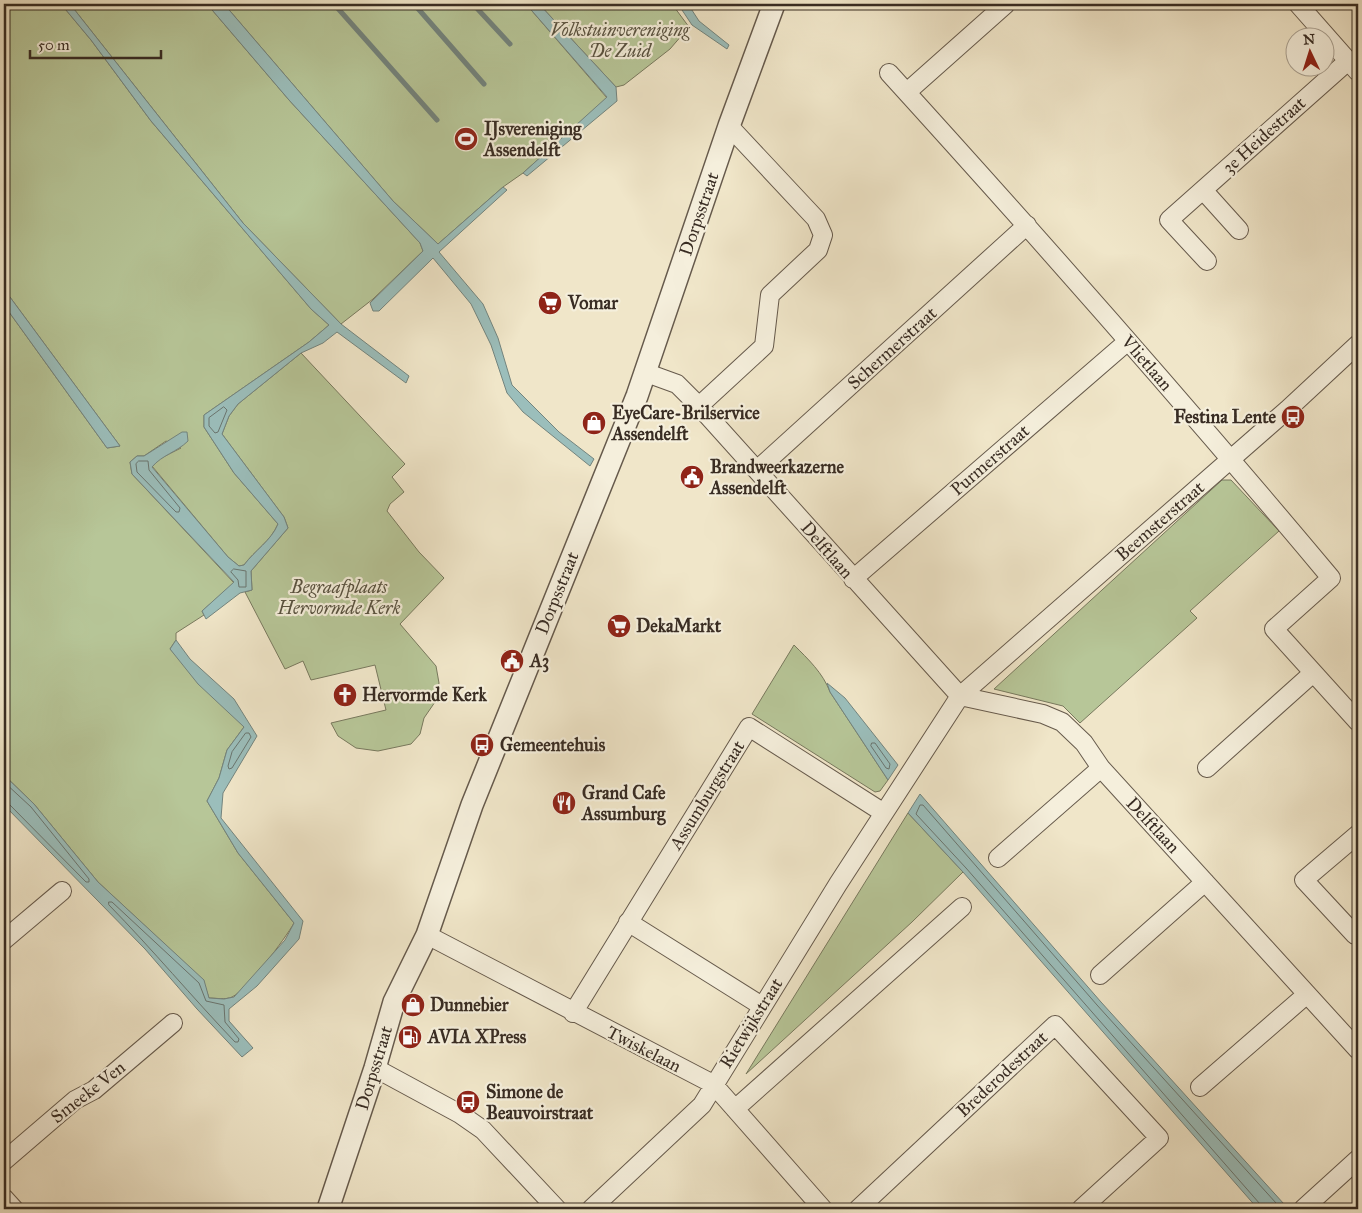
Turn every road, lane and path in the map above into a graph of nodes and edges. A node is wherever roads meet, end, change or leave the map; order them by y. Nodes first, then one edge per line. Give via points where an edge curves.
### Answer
1 (774, 4) edge
2 (1006, 4) edge
3 (1298, 4) edge
4 (1353, 66) edge
5 (889, 72) dead end
6 (907, 92) junction
7 (729, 126) junction
8 (1202, 190) junction
9 (1027, 225) junction
10 (1239, 230) dead end
11 (1207, 261) dead end
12 (1128, 341) junction
13 (1358, 344) edge
14 (644, 372) junction
15 (698, 406) junction
16 (1230, 458) junction
17 (757, 470) junction
18 (853, 579) junction
19 (1313, 673) junction
20 (960, 696) junction
21 (1358, 722) edge
22 (1101, 768) junction
23 (1207, 768) dead end
24 (884, 813) junction
25 (1358, 834) edge
26 (998, 858) dead end
27 (1205, 882) junction
28 (62, 891) dead end
29 (962, 906) dead end
30 (628, 922) junction
31 (1358, 934) edge
32 (427, 935) junction
33 (4, 940) edge
34 (1100, 975) dead end
35 (1306, 995) junction
36 (762, 1006) junction
37 (573, 1013) junction
38 (173, 1023) dead end
39 (1358, 1050) edge
40 (375, 1068) junction
41 (713, 1084) junction
42 (1200, 1087) dead end
43 (735, 1109) junction
44 (1358, 1159) edge
45 (4, 1161) edge
46 (4, 1198) edge
47 (14, 1209) edge
48 (328, 1209) edge
49 (557, 1209) edge
50 (591, 1209) edge
51 (823, 1209) edge
52 (858, 1209) edge
53 (1081, 1209) edge
54 (1303, 1209) edge

1 - 7 street, Dorpsstraat
2 - 6 street
3 - 4 street
4 - 8 street, 3e Heidestraat
5 - 6 street, Vlietlaan
6 - 9 street, Vlietlaan
7 - 14 street, Dorpsstraat
7 - 15 street via 816,219 823,235 818,250 770,296 764,346
8 - 10 street
8 - 11 street, 3e Heidestraat via 1169,220
9 - 12 street, Vlietlaan
9 - 17 street, Schermerstraat
12 - 16 street, Vlietlaan
12 - 18 street, Purmerstraat
13 - 16 street, Beemsterstraat
14 - 15 street, Delftlaan via 677,384
14 - 32 street, Dorpsstraat via 638,396 472,805
15 - 17 street, Delftlaan
16 - 19 street, Vlietlaan via 1331,578 1274,629
16 - 20 street, Beemsterstraat
17 - 18 street, Delftlaan
18 - 20 street, Delftlaan
19 - 21 street, Vlietlaan
19 - 23 street
20 - 22 street, Delftlaan via 1043,714 1062,722 1084,743
20 - 24 street
22 - 26 street
22 - 27 street, Delftlaan
24 - 30 street, Assumburgstraat via 748,727
24 - 36 street, Rietwijkstraat
25 - 31 street via 1304,880 1355,935
27 - 34 street
27 - 35 street, Delftlaan
28 - 33 street
29 - 43 street
30 - 36 street
30 - 37 street, Assumburgstraat
32 - 37 street, Twiskelaan
32 - 40 street, Dorpsstraat via 394,1002
35 - 39 street, Delftlaan
35 - 42 street
36 - 41 street, Rietwijkstraat
37 - 41 street, Twiskelaan
38 - 45 street, Smeeke Ven
40 - 48 street, Dorpsstraat
40 - 49 street via 483,1130
41 - 43 street, Twiskelaan
41 - 50 street, Rietwijkstraat via 702,1105
43 - 51 street, Twiskelaan
44 - 54 street
46 - 47 street
52 - 53 street, Brederodestraat via 1055,1024 1159,1138

